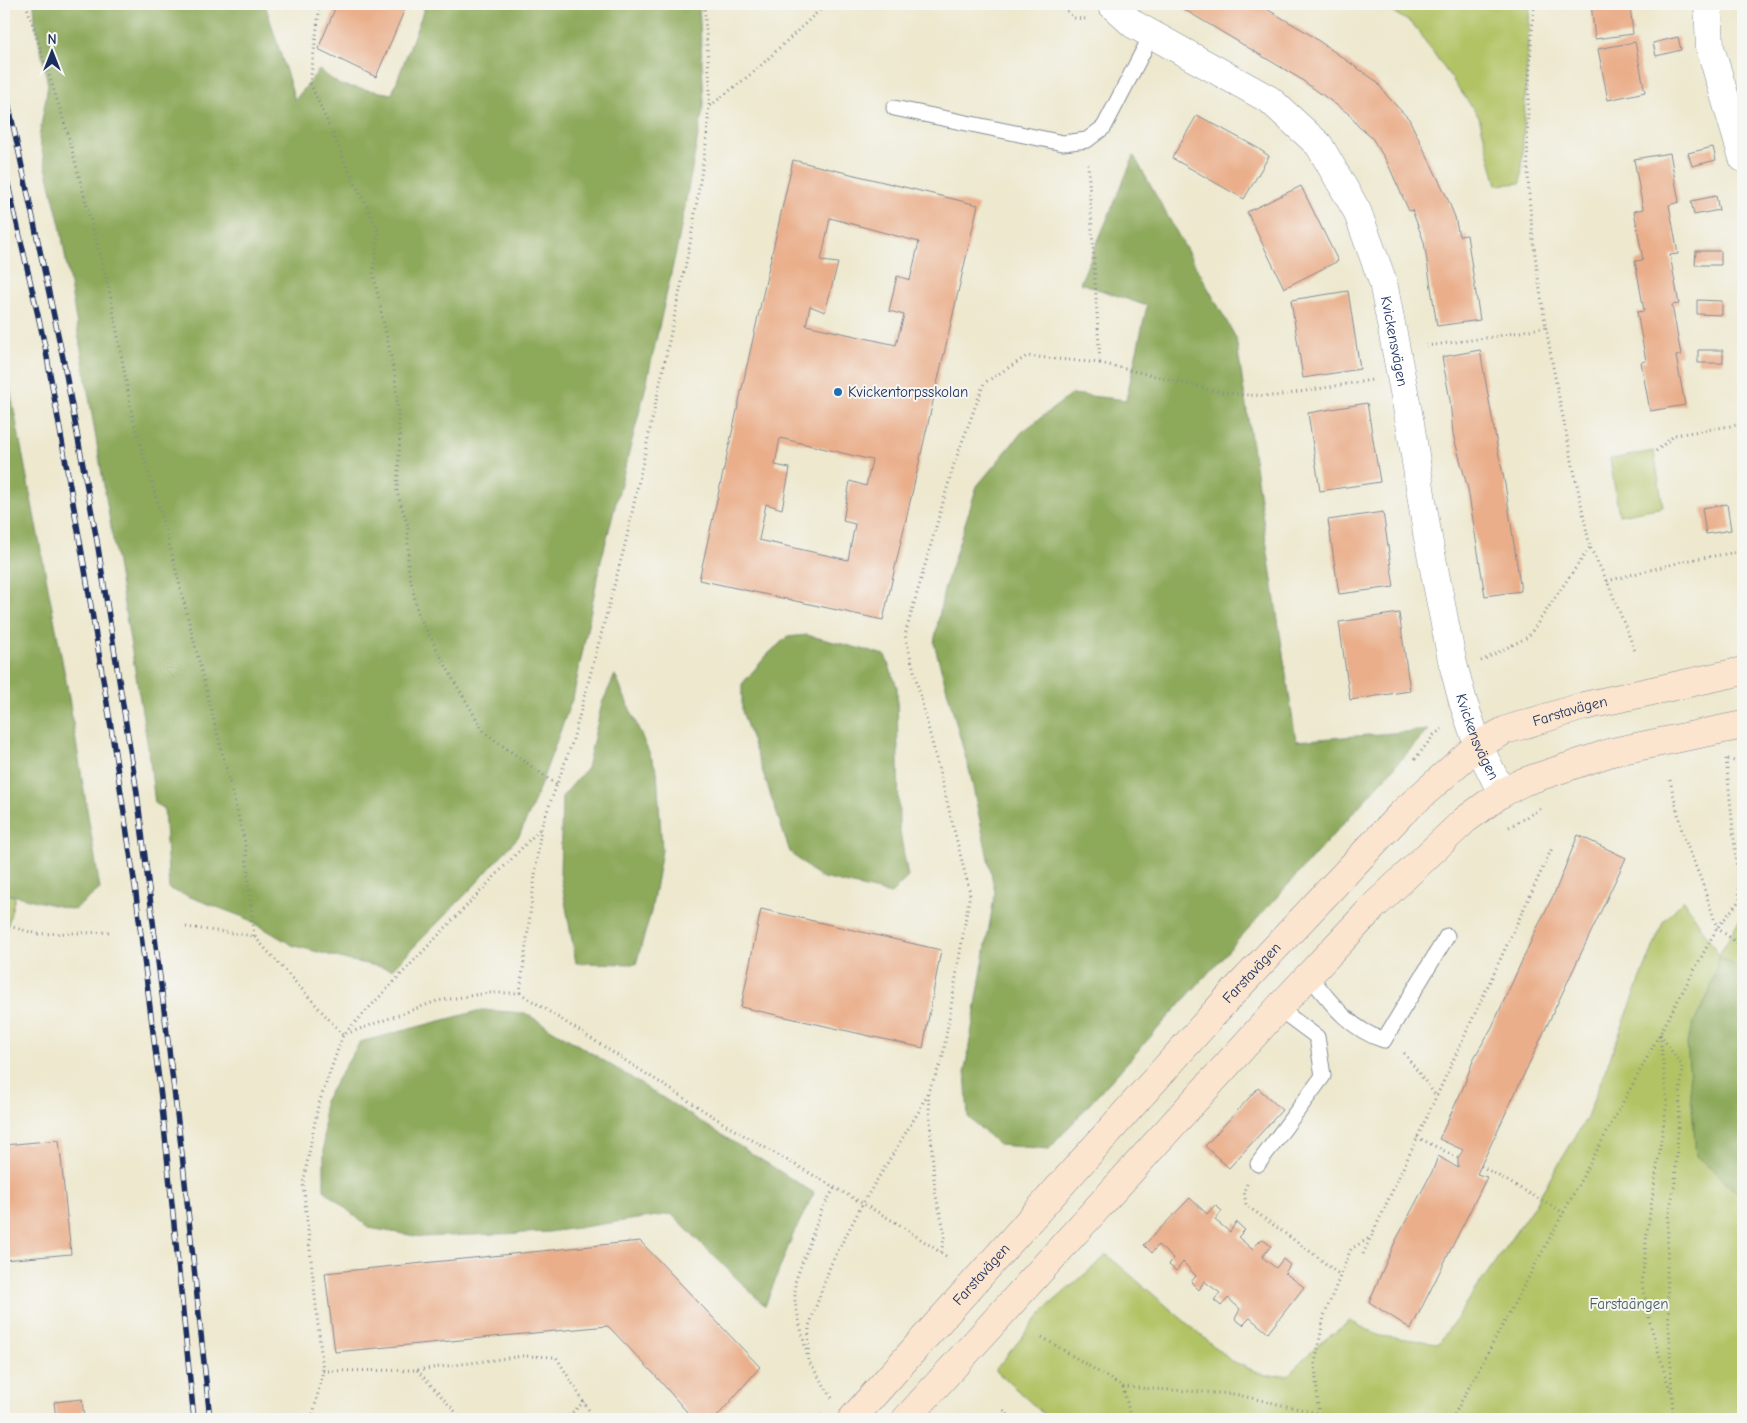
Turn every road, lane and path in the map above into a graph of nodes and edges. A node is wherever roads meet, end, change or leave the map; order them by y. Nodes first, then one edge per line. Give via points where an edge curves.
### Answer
1 (26, 4) edge
2 (320, 4) edge
3 (704, 4) edge
4 (826, 4) edge
5 (1111, 4) edge
6 (1534, 4) edge
7 (1708, 4) edge
8 (1152, 34) junction
9 (709, 106) junction
10 (894, 108) dead end
11 (1087, 140) junction
12 (1743, 158) edge
13 (1546, 327) junction
14 (1431, 346) dead end
15 (1100, 363) junction
16 (1401, 375) junction
17 (1743, 424) edge
18 (1656, 452) dead end
19 (1590, 547) junction
20 (1743, 551) edge
21 (1607, 580) junction
22 (1636, 653) dead end
23 (1455, 671) junction
24 (1743, 671) edge
25 (1743, 725) edge
26 (1478, 745) junction
27 (1743, 764) edge
28 (1670, 780) dead end
29 (557, 785) junction
30 (1502, 793) junction
31 (541, 828) junction
32 (1553, 846) dead end
33 (4, 924) edge
34 (186, 927) dead end
35 (1717, 928) junction
36 (112, 932) dead end
37 (254, 936) junction
38 (1447, 936) dead end
39 (1743, 947) edge
40 (1309, 976) junction
41 (520, 993) junction
42 (1278, 1008) junction
43 (1660, 1034) junction
44 (343, 1035) junction
45 (1384, 1040) junction
46 (928, 1091) junction
47 (1436, 1096) junction
48 (1417, 1137) junction
49 (1458, 1158) dead end
50 (1258, 1164) joint
51 (1481, 1166) dead end
52 (835, 1187) junction
53 (863, 1203) junction
54 (1564, 1213) junction
55 (1371, 1236) junction
56 (940, 1253) junction
57 (1363, 1254) dead end
58 (946, 1256) dead end
59 (1340, 1275) junction
60 (1042, 1337) dead end
61 (808, 1360) junction
62 (417, 1370) junction
63 (323, 1372) junction
64 (1123, 1387) junction
65 (1671, 1396) junction
66 (584, 1402) junction
67 (843, 1410) edge
68 (1004, 1410) dead end
69 (1318, 1414) junction
70 (312, 1419) edge
71 (462, 1419) edge
72 (565, 1419) edge
73 (597, 1419) edge
74 (906, 1419) edge
75 (1011, 1419) edge
76 (1131, 1419) edge
77 (1319, 1419) edge
78 (1343, 1419) edge
79 (1452, 1419) edge
80 (1673, 1419) edge

1 - 37 path via 67,131 110,293 134,420 245,843
2 - 29 path via 310,83 379,232 372,272 395,376 400,438 398,492 408,526 408,567 418,614 485,733
3 - 9 path
4 - 9 path via 755,71
5 - 8 street, Kvickensvägen via 1133,24
6 - 13 path via 1527,107 1529,170 1531,218
7 - 12 street via 1710,47
8 - 11 lane via 1104,127
8 - 16 street, Kvickensvägen via 1270,100 1319,145 1357,211 1383,282
9 - 29 path via 690,244 625,545 572,743
10 - 11 lane via 1063,142
11 - 15 path
13 - 14 path
13 - 19 path
15 - 16 path via 1221,392 1247,395 1275,396
15 - 46 path via 1027,356 984,383 954,464 905,635 970,893 942,1061
16 - 23 street, Kvickensvägen via 1427,533
17 - 18 path via 1676,435
19 - 21 path
19 - 23 path via 1528,637
20 - 21 path
21 - 22 path
23 - 26 street, Kvickensvägen
24 - 26 street, Farstavägen via 1584,706 1506,730
25 - 30 street via 1612,752 1523,782
26 - 30 street, Kvickensvägen
26 - 67 street, Farstavägen via 1402,813
27 - 35 path via 1726,758 1740,900
28 - 35 path via 1682,835
29 - 31 path
30 - 40 street via 1465,820 1373,907
31 - 41 path
31 - 44 path
32 - 47 path
33 - 36 path via 38,934
34 - 37 path
35 - 39 path
35 - 43 path
37 - 44 path
38 - 45 lane
40 - 42 street
40 - 45 lane via 1342,1016
41 - 44 path via 487,993 437,1001
41 - 52 path via 732,1128
42 - 50 lane via 1317,1037 1323,1076
42 - 74 street
43 - 54 path
43 - 65 path via 1666,1102 1642,1284
43 - 65 path via 1682,1066 1676,1184 1668,1218 1666,1278
44 - 63 path via 318,1106 303,1184
45 - 47 path via 1404,1052
46 - 53 path
46 - 56 path via 935,1192 945,1234
47 - 48 path
48 - 49 path
48 - 55 path
50 - 59 path via 1244,1191 1246,1206
51 - 54 path
52 - 53 path
52 - 61 path via 822,1209 796,1282 796,1303
53 - 56 path
53 - 61 path via 831,1264 821,1291 809,1326
54 - 79 path
55 - 57 path
55 - 59 path via 1351,1248
56 - 58 path
59 - 69 path via 1324,1316 1315,1364
60 - 64 path
61 - 67 path
62 - 63 path
62 - 66 path via 523,1356 556,1357
62 - 71 path
63 - 70 path
64 - 69 path via 1234,1394
64 - 76 path
65 - 80 path
66 - 72 path
66 - 73 path
68 - 75 path
69 - 77 path
69 - 78 path

